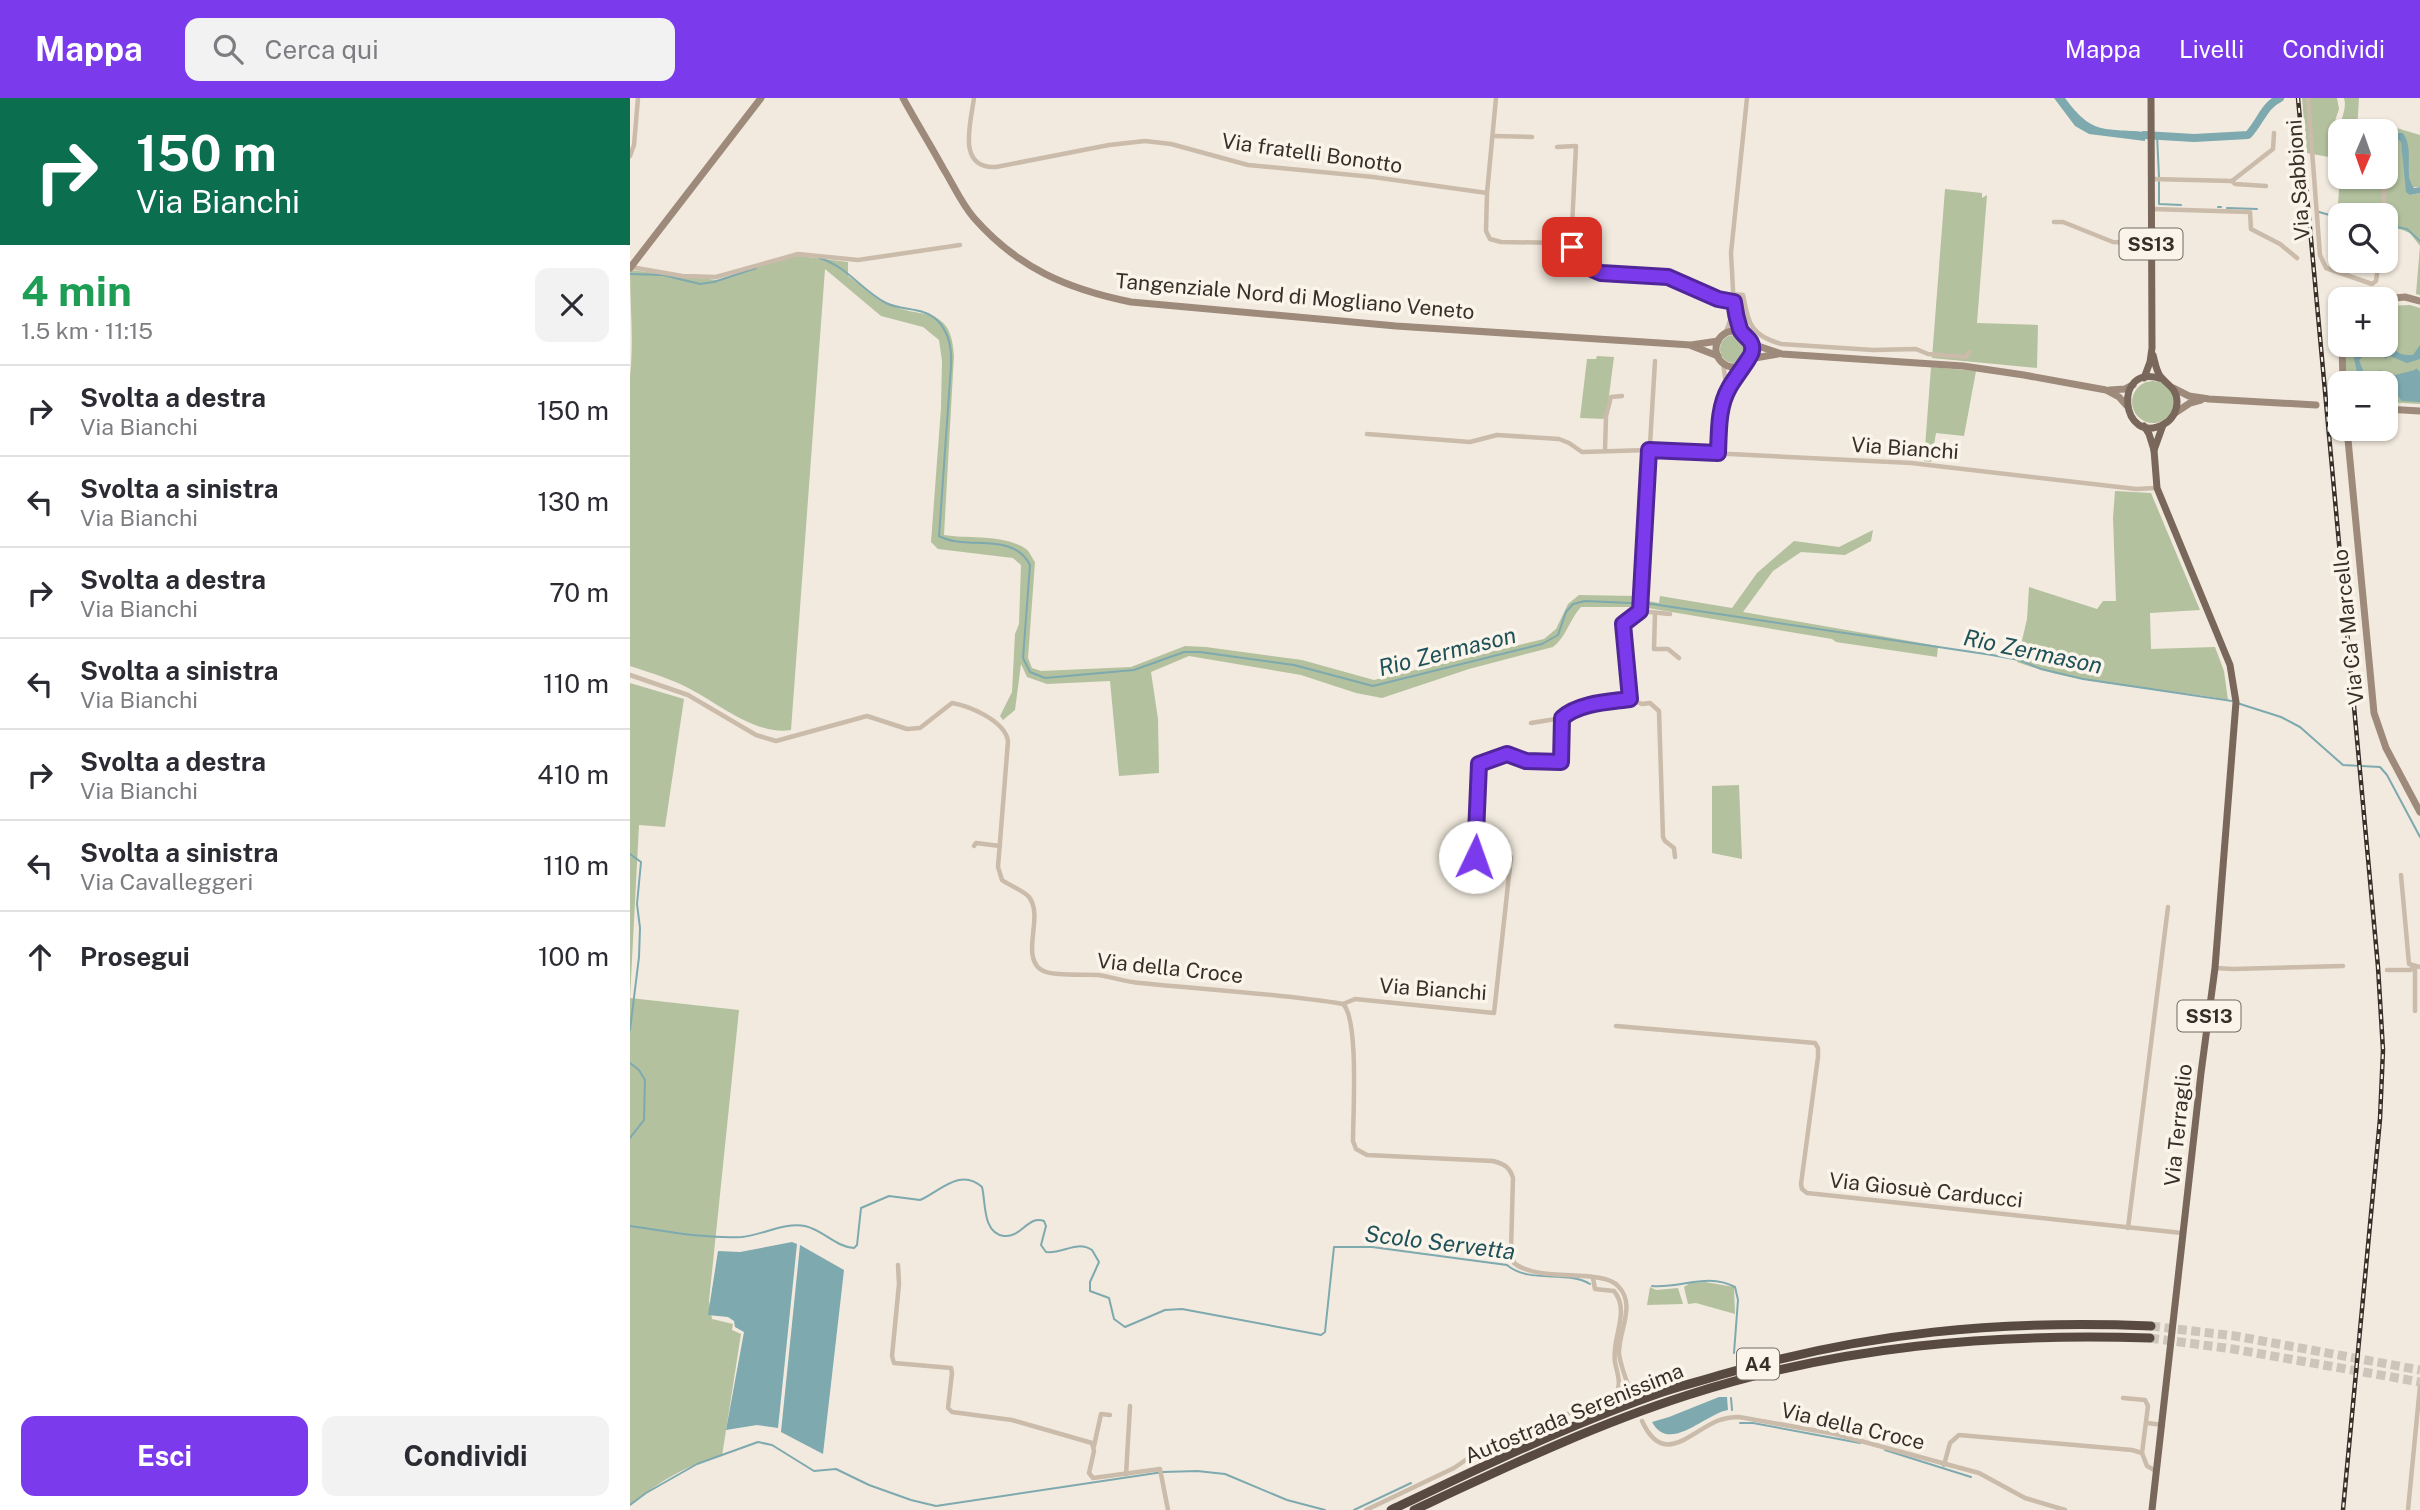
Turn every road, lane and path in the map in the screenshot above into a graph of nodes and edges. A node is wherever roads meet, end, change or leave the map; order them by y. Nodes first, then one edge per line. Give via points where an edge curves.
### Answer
1 (638, 98) edge
2 (761, 98) edge
3 (903, 98) edge
4 (975, 98) edge
5 (1496, 98) edge
6 (1747, 98) edge
7 (2151, 98) edge
8 (2308, 98) edge
9 (2274, 133) dead end
10 (1493, 136) junction
11 (1532, 137) dead end
12 (1558, 147) dead end
13 (630, 156) edge
14 (2151, 179) junction
15 (2232, 181) junction
16 (2266, 186) dead end
17 (1487, 193) junction
18 (2151, 209) junction
19 (2054, 222) dead end
20 (2151, 244) junction
21 (960, 245) dead end
22 (1572, 247) junction
23 (2297, 258) dead end
24 (630, 268) edge
25 (2328, 269) edge
26 (2340, 273) edge
27 (2377, 273) edge
28 (1733, 294) junction
29 (2398, 297) edge
30 (2420, 301) edge
31 (1734, 302) junction
32 (1734, 308) junction
33 (1726, 332) junction
34 (1741, 332) junction
35 (1718, 341) junction
36 (1752, 344) junction
37 (1691, 345) junction
38 (2152, 348) junction
39 (1969, 352) dead end
40 (1782, 354) junction
41 (1720, 359) junction
42 (1655, 361) dead end
43 (1746, 362) junction
44 (2144, 378) junction
45 (2162, 379) junction
46 (2133, 384) junction
47 (2173, 388) junction
48 (1727, 390) junction
49 (2106, 390) junction
50 (1622, 396) dead end
51 (2209, 399) junction
52 (2316, 405) dead end
53 (2126, 406) junction
54 (2398, 410) edge
55 (2420, 411) edge
56 (2175, 413) junction
57 (2163, 425) junction
58 (2144, 426) junction
59 (1367, 434) dead end
60 (2348, 441) edge
61 (1605, 450) junction
62 (1649, 450) junction
63 (2154, 450) junction
64 (1718, 453) junction
65 (2157, 488) junction
66 (1640, 609) junction
67 (1655, 613) junction
68 (1670, 614) dead end
69 (1679, 658) dead end
70 (630, 675) edge
71 (1630, 699) junction
72 (1562, 718) junction
73 (1531, 723) dead end
74 (2420, 812) edge
75 (974, 846) dead end
76 (1000, 846) junction
77 (1675, 857) dead end
78 (2400, 875) dead end
79 (2168, 907) dead end
80 (2343, 966) dead end
81 (2415, 966) edge
82 (2216, 968) junction
83 (2387, 970) dead end
84 (1343, 1004) junction
85 (2415, 1011) dead end
86 (1616, 1026) dead end
87 (2128, 1228) junction
88 (2184, 1234) junction
89 (898, 1265) dead end
90 (1593, 1278) junction
91 (2151, 1326) tunnel mouth
92 (2150, 1338) tunnel mouth
93 (2420, 1386) edge
94 (2419, 1394) edge
95 (1632, 1395) dead end
96 (2123, 1398) dead end
97 (1130, 1406) dead end
98 (1110, 1415) dead end
99 (1642, 1421) dead end
100 (2147, 1423) junction
101 (2163, 1425) junction
102 (2418, 1435) edge
103 (1094, 1447) junction
104 (2142, 1454) junction
105 (1944, 1465) junction
106 (2157, 1471) junction
107 (1126, 1475) junction
108 (1168, 1510) edge
109 (1366, 1510) edge
110 (1391, 1510) edge
111 (1414, 1510) edge
112 (2065, 1510) edge
113 (2152, 1510) edge
114 (2408, 1510) edge

1 - 13 street
2 - 24 main road
3 - 37 main road, Tangenziale Nord di Mogliano Veneto via 972,216 1043,274 1096,295 1384,325
4 - 17 street, Via fratelli Bonotto via 968,142 972,156 992,167 1145,141 1248,165
5 - 10 street
6 - 28 street via 1731,253
7 - 14 main road, SS13
8 - 25 street, Via Sabbioni via 2320,255
9 - 15 street via 2273,149
10 - 11 street
10 - 17 street
12 - 22 street via 1576,146
14 - 15 street
14 - 18 main road, SS13
15 - 16 street
17 - 22 street via 1490,239
18 - 20 main road, SS13
18 - 23 street via 2250,212 2251,229
19 - 20 street via 2113,242
20 - 38 main road, SS13
21 - 24 street via 858,260 799,254 716,277
22 - 31 street via 1601,273 1668,277
26 - 27 street, Via Sabbioni via 2372,284
28 - 31 street
28 - 39 street via 1743,295 1756,333 1781,344 1916,349 1966,357
29 - 30 main road
31 - 32 street
32 - 33 street
32 - 34 street
33 - 34 main road
33 - 35 main road
34 - 36 main road
35 - 37 main road
35 - 41 main road
36 - 40 main road
36 - 43 main road
37 - 41 main road
38 - 44 main road, SS13
38 - 45 main road, SS13
40 - 43 main road
40 - 49 main road via 1963,366
41 - 43 main road via 1735,367
41 - 48 street
42 - 62 street
43 - 48 street
44 - 45 main road
44 - 46 main road
45 - 47 main road
46 - 49 main road
46 - 53 main road
47 - 51 main road
47 - 56 main road
48 - 64 street
49 - 53 main road
50 - 61 street via 1611,397
51 - 52 main road
51 - 56 main road via 2190,403
53 - 58 main road, SS13 via 2132,418
54 - 55 main road
56 - 57 main road, SS13
57 - 58 main road
57 - 63 main road, SS13
58 - 63 main road, SS13
59 - 61 street, Via Bianchi via 1469,442 1497,435 1546,438 1565,441 1579,452
60 - 74 main road, Via Ca' Marcello via 2374,713 2386,748
61 - 62 street, Via Bianchi
62 - 64 street, Via Bianchi
62 - 66 street
63 - 65 main road, SS13
64 - 65 street, Via Bianchi via 1911,463
65 - 82 main road, Via Terraglio / SS13 via 2230,666 2235,703
66 - 67 street
66 - 71 street via 1623,624
67 - 68 street
67 - 69 street via 1654,649 1668,649
70 - 76 street, Via della Croce via 688,695 756,735 776,741 867,716 920,729 944,707 961,704 994,722 1007,735
71 - 72 street via 1592,705
71 - 77 street via 1650,703 1659,711 1663,837 1674,848
72 - 73 street
72 - 84 street, Via Bianchi via 1561,762 1526,761 1507,754 1479,764 1475,857 1511,857 1494,1013 1354,999
75 - 76 street
76 - 84 street, Via della Croce via 1002,880 1028,895 1033,904 1032,953 1043,971
78 - 81 street
79 - 87 street
80 - 82 street
81 - 83 street
81 - 85 street
82 - 88 main road, Via Terraglio / SS13
84 - 90 street via 1351,1017 1356,1149 1367,1155 1505,1164 1513,1178 1514,1263 1530,1270
86 - 87 street, Via Giosuè Carducci via 1815,1043 1818,1057 1801,1184 1807,1193
87 - 88 street, Via Giosuè Carducci
88 - 101 main road, Via Terraglio / SS13
89 - 103 street via 894,1363 951,1368 948,1408 952,1412 1012,1420 1088,1441
90 - 95 street via 1613,1280 1627,1303 1619,1352
90 - 109 street via 1595,1289 1614,1291 1621,1302 1614,1349 1616,1395 1486,1446 1454,1468
91 - 110 highway, Autostrada Serenissima / A4 via 2085,1323 1965,1328 1786,1356 1642,1399
92 - 111 highway, Autostrada Serenissima / A4 via 2014,1337 1913,1345 1787,1367 1687,1395 1600,1427
93 - 94 street
94 - 102 street
96 - 100 street via 2145,1400
97 - 107 street
98 - 103 street via 1101,1414
99 - 105 street, Via della Croce via 1652,1437 1671,1444 1683,1442 1715,1422 1740,1417 1835,1434
100 - 101 street
100 - 104 street
101 - 106 main road, Via Terraglio / SS13
102 - 114 street
103 - 107 street via 1091,1476
104 - 105 street via 2112,1447 1959,1435 1950,1443
104 - 106 street via 2148,1467
105 - 112 street, Via della Croce via 1979,1473 2025,1498
106 - 113 main road, Via Terraglio / SS13
107 - 108 street via 1156,1469 1162,1474

